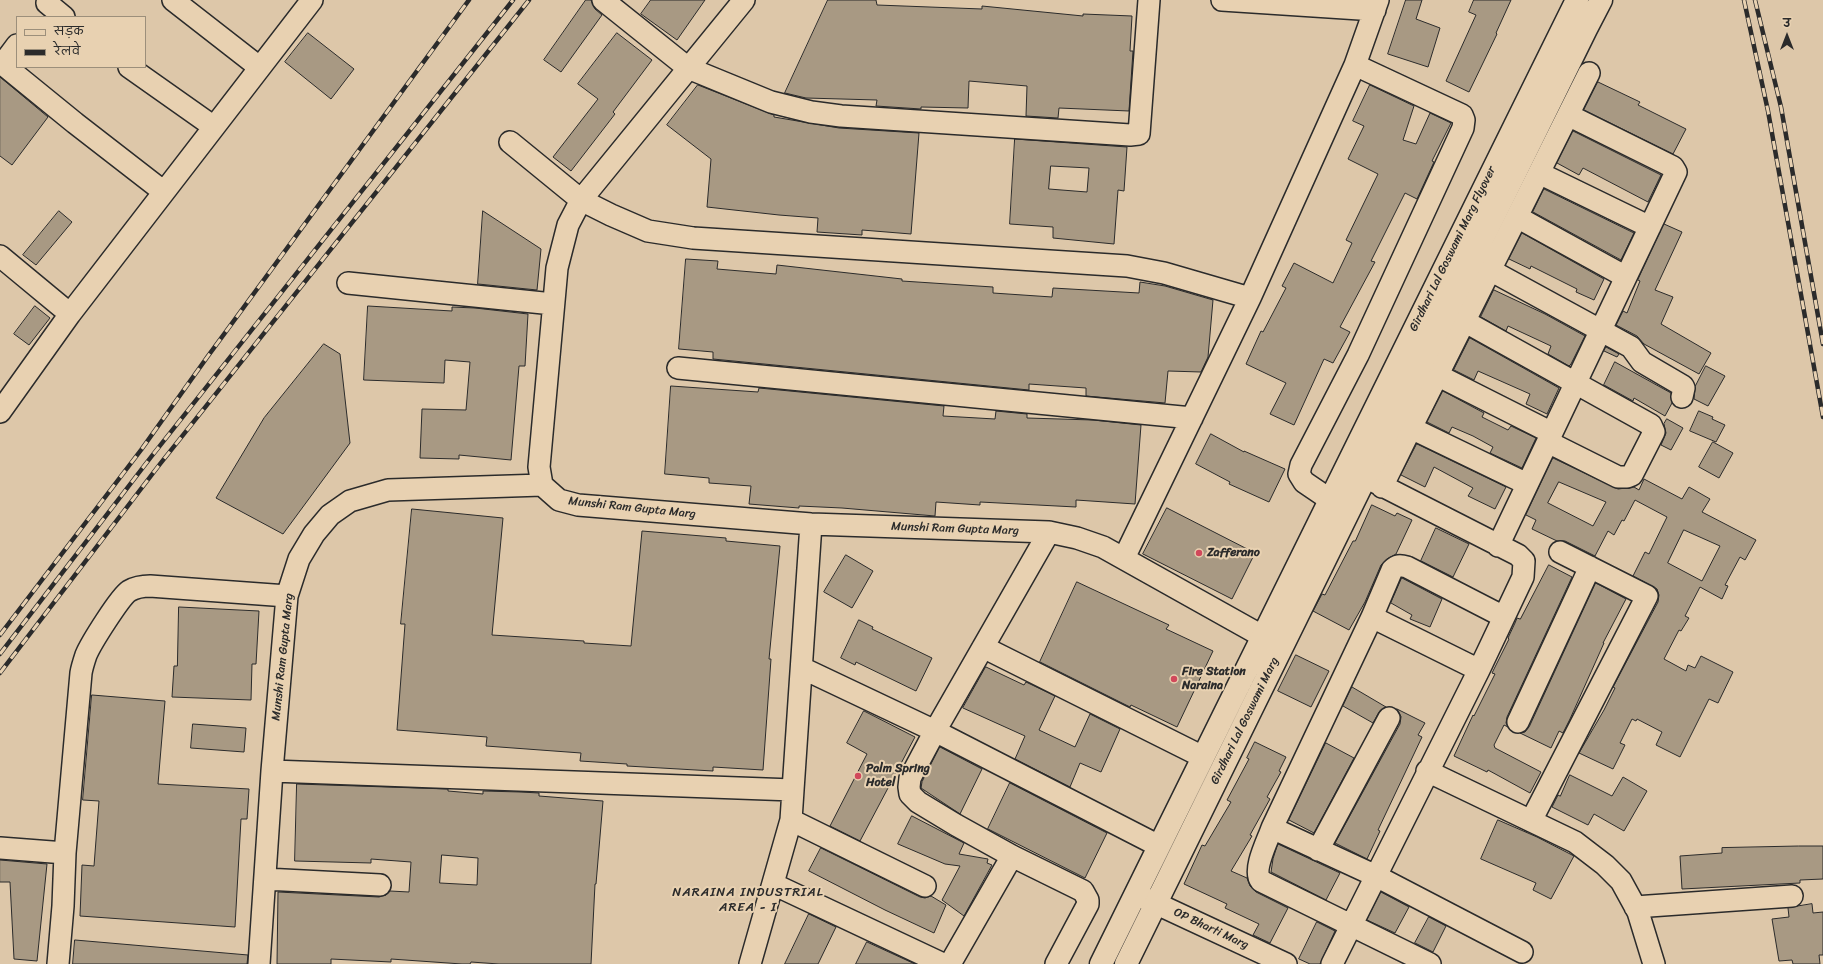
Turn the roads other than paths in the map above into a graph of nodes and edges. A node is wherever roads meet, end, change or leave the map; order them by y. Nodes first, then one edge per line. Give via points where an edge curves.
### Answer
1 (173, 0) edge
2 (312, 0) edge
3 (603, 0) edge
4 (744, 0) edge
5 (1149, 0) edge
6 (1222, 0) edge
7 (1577, 0) edge
8 (1601, 0) edge
9 (1376, 5) edge
10 (44, 7) edge
11 (62, 16) edge
12 (16, 46) edge
13 (2, 63) edge
14 (1355, 65) junction
15 (259, 67) junction
16 (130, 68) edge
17 (688, 68) junction
18 (1589, 73) dead end
19 (1568, 115) junction
20 (214, 127) junction
21 (510, 142) dead end
22 (1539, 173) junction
23 (164, 192) junction
24 (581, 200) junction
25 (1517, 217) junction
26 (1650, 227) junction
27 (0, 256) edge
28 (1490, 270) junction
29 (1626, 277) junction
30 (348, 283) dead end
31 (1250, 298) junction
32 (553, 304) junction
33 (70, 314) junction
34 (1464, 321) junction
35 (1601, 330) junction
36 (678, 368) dead end
37 (1437, 375) junction
38 (1576, 382) junction
39 (1682, 397) dead end
40 (0, 412) edge
41 (1192, 418) junction
42 (1411, 428) junction
43 (1550, 437) junction
44 (1373, 482) junction
45 (1527, 484) junction
46 (542, 486) junction
47 (1329, 499) junction
48 (811, 524) junction
49 (1049, 532) junction
50 (1498, 546) junction
51 (1560, 552) dead end
52 (1124, 558) junction
53 (1590, 568) junction
54 (287, 596) junction
55 (1372, 617) junction
56 (1504, 617) junction
57 (1262, 636) junction
58 (1283, 644) junction
59 (983, 648) junction
60 (802, 668) junction
61 (1479, 670) junction
62 (1389, 718) dead end
63 (1518, 722) dead end
64 (935, 732) junction
65 (1203, 757) junction
66 (272, 771) junction
67 (1427, 771) junction
68 (794, 790) junction
69 (791, 820) junction
70 (1531, 821) junction
71 (1272, 828) junction
72 (1159, 846) junction
73 (0, 848) edge
74 (1318, 850) junction
75 (65, 853) junction
76 (1012, 856) junction
77 (1376, 876) junction
78 (265, 879) junction
79 (773, 884) junction
80 (380, 885) dead end
81 (925, 886) dead end
82 (1136, 894) junction
83 (1792, 896) dead end
84 (1155, 904) junction
85 (1635, 907) junction
86 (1352, 925) junction
87 (1522, 952) dead end
88 (58, 964) edge
89 (259, 964) edge
90 (750, 964) edge
91 (943, 964) edge
92 (950, 964) edge
93 (1056, 964) edge
94 (1101, 964) edge
95 (1126, 964) edge
96 (1286, 964) edge
97 (1332, 964) edge
98 (1430, 964) edge
99 (1654, 964) edge

1 - 15 street
2 - 15 street
3 - 17 street
4 - 17 street
5 - 17 street via 1139,134 1130,136 811,112 771,102
6 - 9 street
7 - 47 main road, Girdhari Lal Goswami Marg Flyover
8 - 44 main road, Girdhari Lal Goswami Marg Flyover
9 - 14 street
10 - 11 street
12 - 13 street
13 - 23 street
14 - 31 street
14 - 47 street via 1462,115 1464,120 1463,128 1358,355 1301,465 1299,474 1304,482
15 - 20 street
16 - 20 street
17 - 24 street
18 - 19 street
19 - 22 street
19 - 26 street via 1673,167 1675,176
20 - 23 street
21 - 24 street
22 - 25 street
22 - 26 street
23 - 33 street
24 - 31 street via 648,231 693,238 1127,266 1164,273
24 - 32 street via 568,225 562,245
25 - 28 street
25 - 29 street
26 - 29 street
27 - 33 street
28 - 34 street
28 - 35 street
29 - 35 street
30 - 32 street
31 - 41 street
32 - 46 street via 540,467
33 - 40 street
34 - 37 street
34 - 38 street
35 - 38 street
35 - 39 street via 1633,349 1636,357 1642,362 1683,386
36 - 41 street
37 - 42 street
37 - 43 street
38 - 43 street
38 - 43 street via 1651,425 1654,432 1632,475 1627,478 1618,477
41 - 52 street
42 - 44 street
42 - 45 street
43 - 45 street
44 - 50 street
44 - 58 main road, Girdhari Lal Goswami Marg
45 - 50 street
46 - 48 street, Munshi Ram Gupta Marg via 559,500 578,505
46 - 54 street, Munshi Ram Gupta Marg via 388,490 350,501 330,515 314,534 299,560
47 - 57 main road, Girdhari Lal Goswami Marg
48 - 49 street, Munshi Ram Gupta Marg
48 - 60 street
49 - 52 street, Munshi Ram Gupta Marg via 1103,546
49 - 59 street
50 - 56 street via 1518,555 1524,561 1525,567 1523,577
51 - 53 street
52 - 57 street, Munshi Ram Gupta Marg
53 - 63 street
53 - 70 street via 1647,596
54 - 66 street, Munshi Ram Gupta Marg
54 - 75 street via 150,586 137,587 127,592 83,662
55 - 56 street via 1392,570 1400,565
55 - 61 street
55 - 71 street
56 - 61 street
57 - 58 street, Munshi Ram Gupta Marg
57 - 65 main road, Girdhari Lal Goswami Marg
58 - 84 main road, Girdhari Lal Goswami Marg
59 - 64 street
59 - 65 street
60 - 64 street
60 - 68 street
61 - 67 street
62 - 74 street
64 - 72 street
64 - 76 street via 910,778 910,794 918,802
65 - 72 main road, Girdhari Lal Goswami Marg
66 - 68 street
66 - 78 street, Munshi Ram Gupta Marg
67 - 70 street
67 - 77 street
68 - 69 street
69 - 79 street
69 - 81 street
70 - 85 street via 1575,842 1605,865 1621,881
71 - 74 street
71 - 86 street via 1258,867 1258,877 1261,881
72 - 82 main road, Girdhari Lal Goswami Marg
73 - 75 street
74 - 77 street
75 - 88 street
76 - 92 street
76 - 93 street via 1083,891 1087,896 1088,904
77 - 86 street
77 - 87 street
78 - 80 street
78 - 89 street, Munshi Ram Gupta Marg
79 - 90 street
79 - 91 street
82 - 84 street, OP Bharti Marg
82 - 94 main road, Girdhari Lal Goswami Marg
83 - 85 street
84 - 95 main road, Girdhari Lal Goswami Marg
84 - 96 street, OP Bharti Marg
85 - 99 street
86 - 97 street
86 - 98 street

